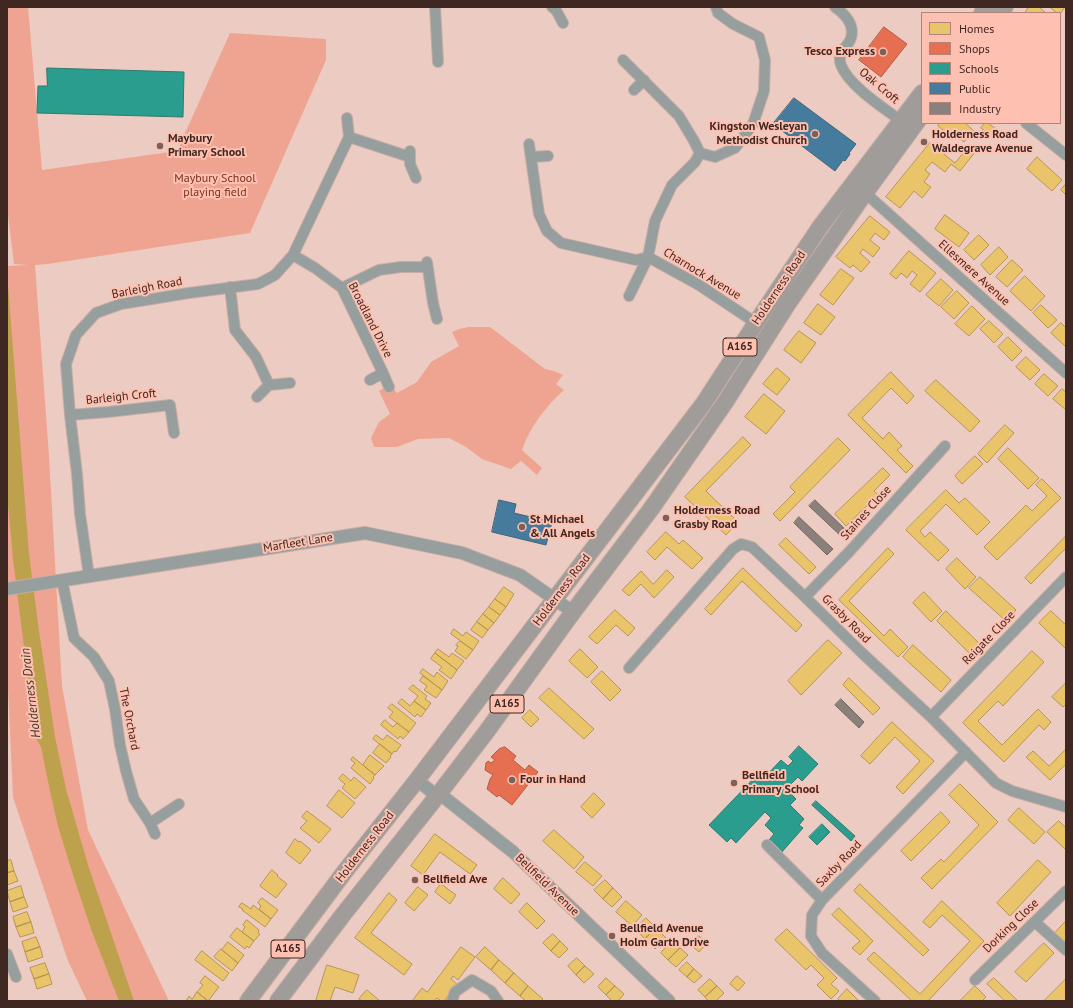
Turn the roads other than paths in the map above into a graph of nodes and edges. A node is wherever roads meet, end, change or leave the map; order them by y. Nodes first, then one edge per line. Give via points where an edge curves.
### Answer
1 (435, 7) edge
2 (716, 7) edge
3 (835, 7) edge
4 (555, 8) edge
5 (563, 23) dead end
6 (623, 60) dead end
7 (438, 62) dead end
8 (644, 80) junction
9 (634, 90) dead end
10 (921, 94) edge
11 (921, 116) edge
12 (347, 118) dead end
13 (901, 121) junction
14 (1027, 124) edge
15 (349, 137) junction
16 (529, 144) dead end
17 (700, 153) junction
18 (1066, 155) edge
19 (548, 156) dead end
20 (531, 157) junction
21 (416, 178) dead end
22 (859, 188) junction
23 (292, 254) junction
24 (648, 257) junction
25 (230, 287) junction
26 (342, 288) junction
27 (629, 296) dead end
28 (437, 319) dead end
29 (756, 323) junction
30 (383, 373) junction
31 (1066, 373) edge
32 (370, 380) dead end
33 (290, 383) dead end
34 (269, 385) junction
35 (389, 387) dead end
36 (257, 398) dead end
37 (70, 415) junction
38 (174, 433) dead end
39 (945, 446) dead end
40 (89, 576) junction
41 (1066, 578) edge
42 (62, 580) junction
43 (7, 589) edge
44 (805, 597) junction
45 (555, 599) junction
46 (573, 612) junction
47 (630, 668) dead end
48 (931, 717) junction
49 (966, 752) junction
50 (417, 780) junction
51 (438, 795) junction
52 (179, 804) dead end
53 (1066, 807) edge
54 (150, 823) junction
55 (155, 834) dead end
56 (767, 845) dead end
57 (1066, 891) edge
58 (822, 900) junction
59 (1035, 922) junction
60 (1066, 950) edge
61 (7, 954) edge
62 (16, 977) dead end
63 (975, 980) dead end
64 (248, 1001) edge
65 (278, 1001) edge
66 (452, 1001) edge
67 (498, 1001) edge
68 (669, 1001) edge
69 (875, 1001) edge

1 - 7 street
2 - 17 street via 718,13 728,20 759,37 765,60 764,91 753,124 735,148 715,157
3 - 13 street, Oak Croft via 852,28 851,39 840,58 846,74 860,89
4 - 5 street
6 - 8 street
8 - 9 street
8 - 17 street via 679,116
10 - 13 highway, Holderness Road / A165
11 - 22 highway, Holderness Road / A165
12 - 15 street
13 - 22 highway, Holderness Road / A165
14 - 18 street
15 - 21 street via 410,154 410,164
15 - 23 street, Barleigh Road
16 - 20 street, Charnock Avenue
17 - 24 street via 695,162 672,185 655,221
19 - 20 street
20 - 24 street, Charnock Avenue via 539,214 547,231 561,243 636,260
22 - 29 highway, Holderness Road / A165 via 820,227
22 - 31 street, Ellesmere Avenue
22 - 46 highway, Holderness Road / A165 via 726,401 651,509
23 - 25 street, Barleigh Road via 275,275 258,284
23 - 26 street, Broadland Drive
24 - 27 street
24 - 29 street, Charnock Avenue via 699,285
25 - 34 street via 235,330 256,357
25 - 37 street, Barleigh Road via 121,304 96,313 76,335 66,364
26 - 28 street via 379,270 427,264
26 - 30 street, Broadland Drive
29 - 45 highway, Holderness Road / A165 via 704,403
30 - 32 street, Broadland Drive
30 - 35 street, Broadland Drive
33 - 34 street
34 - 36 street
37 - 38 street, Barleigh Croft via 170,405
37 - 40 street, Barleigh Road
39 - 44 street, Staines Close
40 - 42 street, Marfleet Lane
40 - 45 street, Marfleet Lane via 365,533 462,553 520,575
41 - 48 street, Reigate Close
42 - 43 street, Marfleet Lane
42 - 54 street, The Orchard via 74,638 94,657 109,682 126,772 134,799
44 - 47 street, Grasby Road via 752,547 741,544 733,548
44 - 48 street, Grasby Road
45 - 46 street, Marfleet Lane
45 - 50 highway, Holderness Road / A165
46 - 51 highway, Holderness Road / A165
48 - 49 street, Grasby Road
49 - 53 street, Grasby Road via 996,783 1012,792
49 - 58 street, Saxby Road
50 - 51 street, Bellfield Avenue
50 - 64 highway, Holderness Road / A165
51 - 65 highway, Holderness Road / A165
51 - 68 street, Bellfield Avenue via 446,798 509,848
52 - 54 street
54 - 55 street, The Orchard
56 - 58 street
57 - 59 street, Dorking Close
58 - 69 street, Saxby Road via 812,915 811,936 822,953
59 - 60 street
59 - 63 street, Dorking Close
61 - 62 street
66 - 67 street via 455,992 472,980 491,991

